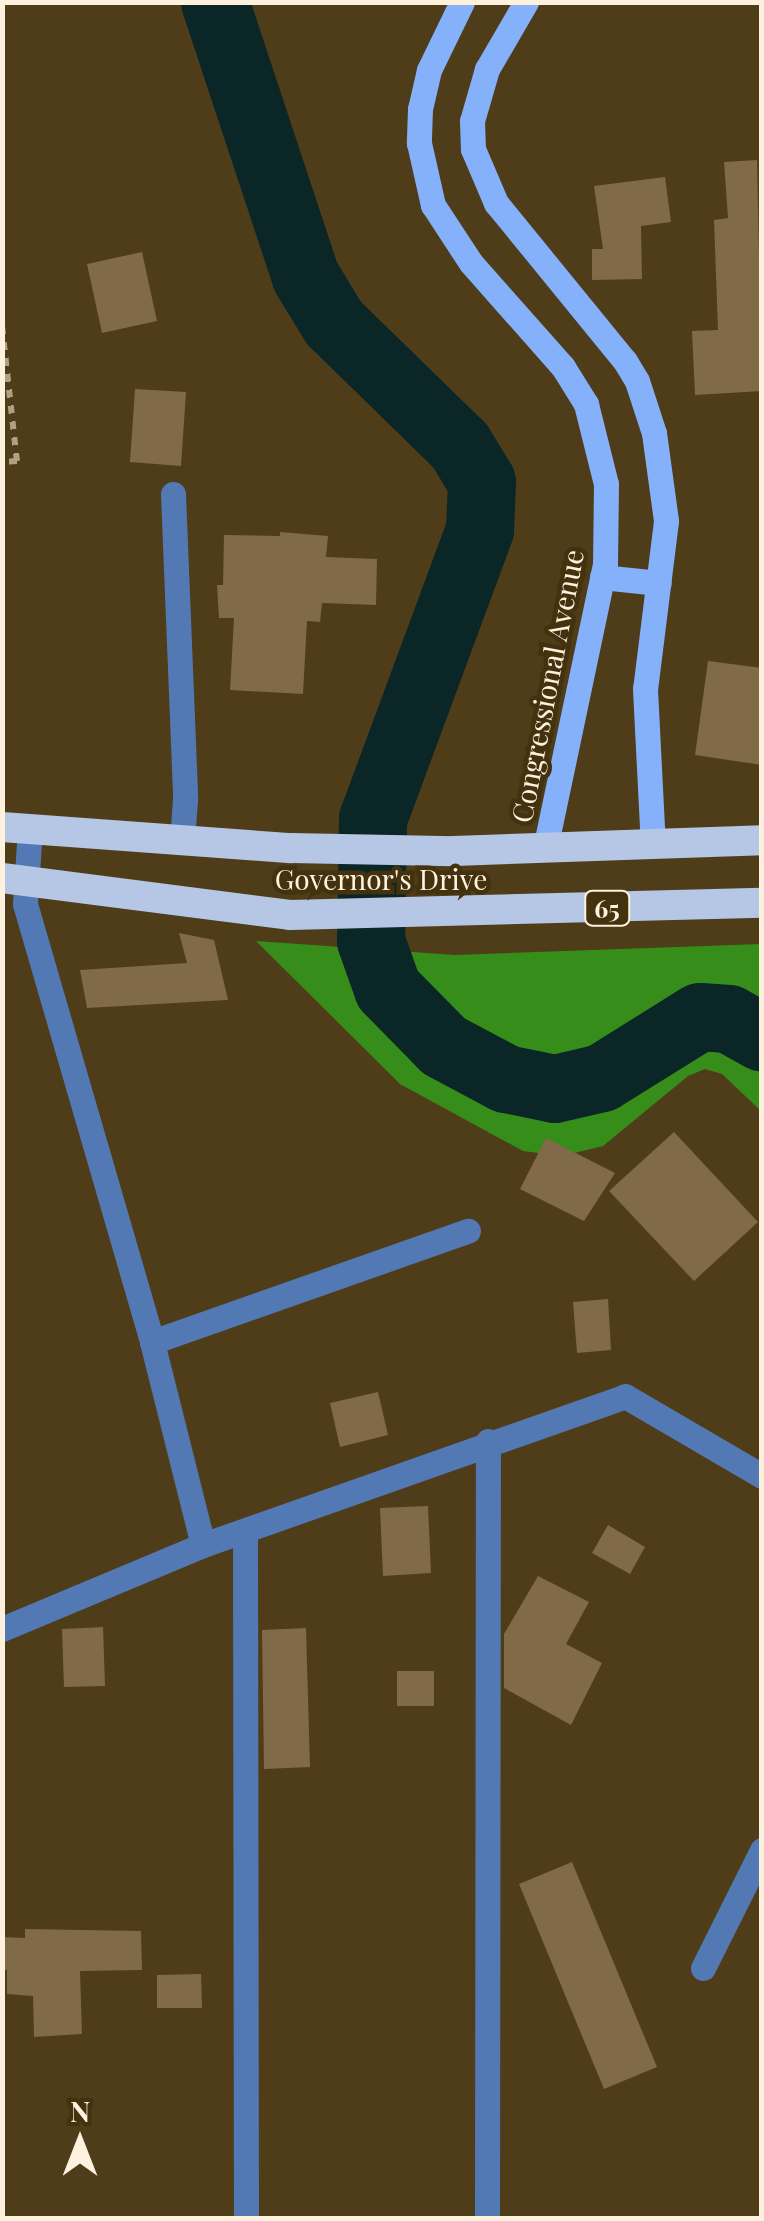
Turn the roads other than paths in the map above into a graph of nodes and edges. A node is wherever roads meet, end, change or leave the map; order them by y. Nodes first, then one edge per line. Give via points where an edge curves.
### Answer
1 (462, 2) edge
2 (526, 2) edge
3 (173, 494) dead end
4 (602, 578) junction
5 (659, 583) junction
6 (16, 827) edge
7 (762, 840) edge
8 (182, 841) junction
9 (653, 844) junction
10 (545, 848) junction
11 (15, 880) edge
12 (762, 903) edge
13 (468, 1231) dead end
14 (152, 1342) junction
15 (488, 1441) junction
16 (762, 1476) edge
17 (245, 1532) junction
18 (203, 1545) junction
19 (2, 1628) edge
20 (762, 1850) edge
21 (703, 1968) dead end
22 (246, 2218) edge
23 (487, 2218) edge

1 - 4 main road, Congressional Avenue via 420,109 424,172 449,235 537,334 586,404 606,484
2 - 5 main road via 487,68 472,122 473,149 496,204 637,381 664,492
3 - 8 street
4 - 5 main road
4 - 10 main road, Congressional Avenue
5 - 9 main road via 645,689
6 - 8 highway, Governor's Drive
6 - 11 street
7 - 9 highway, Governor's Drive
8 - 10 highway, Governor's Drive
9 - 10 highway, Governor's Drive
11 - 12 highway, Governor's Drive / 65 via 290,915
11 - 14 street
13 - 14 street
14 - 18 street
15 - 16 street via 625,1396
15 - 17 street
15 - 23 street
17 - 18 street
17 - 22 street
18 - 19 street
20 - 21 street

